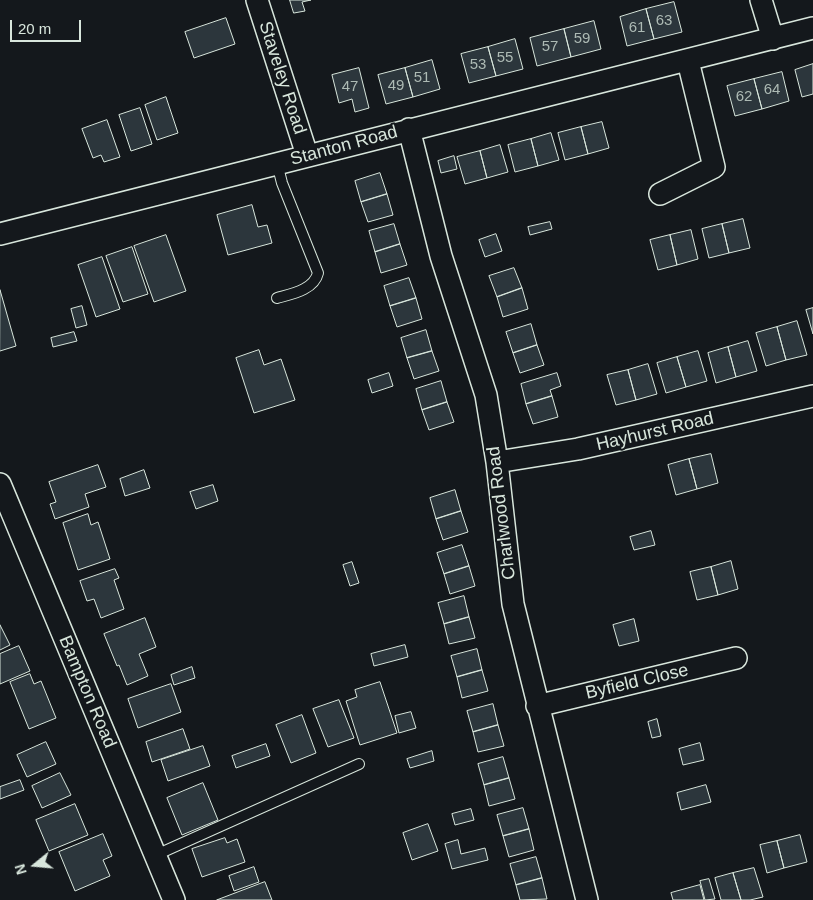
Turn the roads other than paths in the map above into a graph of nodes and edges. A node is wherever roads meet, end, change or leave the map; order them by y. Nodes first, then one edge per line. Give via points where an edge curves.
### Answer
1 (257, 0) edge
2 (761, 0) edge
3 (813, 28) edge
4 (773, 38) junction
5 (688, 61) junction
6 (410, 129) junction
7 (307, 155) junction
8 (277, 163) junction
9 (660, 194) dead end
10 (0, 234) edge
11 (277, 298) dead end
12 (813, 396) edge
13 (497, 462) junction
14 (0, 484) edge
15 (736, 658) dead end
16 (537, 706) junction
17 (359, 764) dead end
18 (156, 855) junction
19 (174, 900) edge
20 (587, 900) edge

1 - 7 street, Staveley Road
2 - 4 street
3 - 4 street, Stanton Road
4 - 5 street, Stanton Road
5 - 6 street, Stanton Road
5 - 9 street via 714,167
6 - 7 street, Stanton Road
6 - 13 street, Charlwood Road via 441,256 486,395
7 - 8 street, Stanton Road
8 - 10 street, Stanton Road
8 - 11 lane via 318,273 309,286
12 - 13 street, Hayhurst Road via 578,449
13 - 16 street, Charlwood Road via 513,604
14 - 18 street, Bampton Road
15 - 16 street, Byfield Close
16 - 20 street, Charlwood Road
17 - 18 lane
18 - 19 street, Bampton Road

